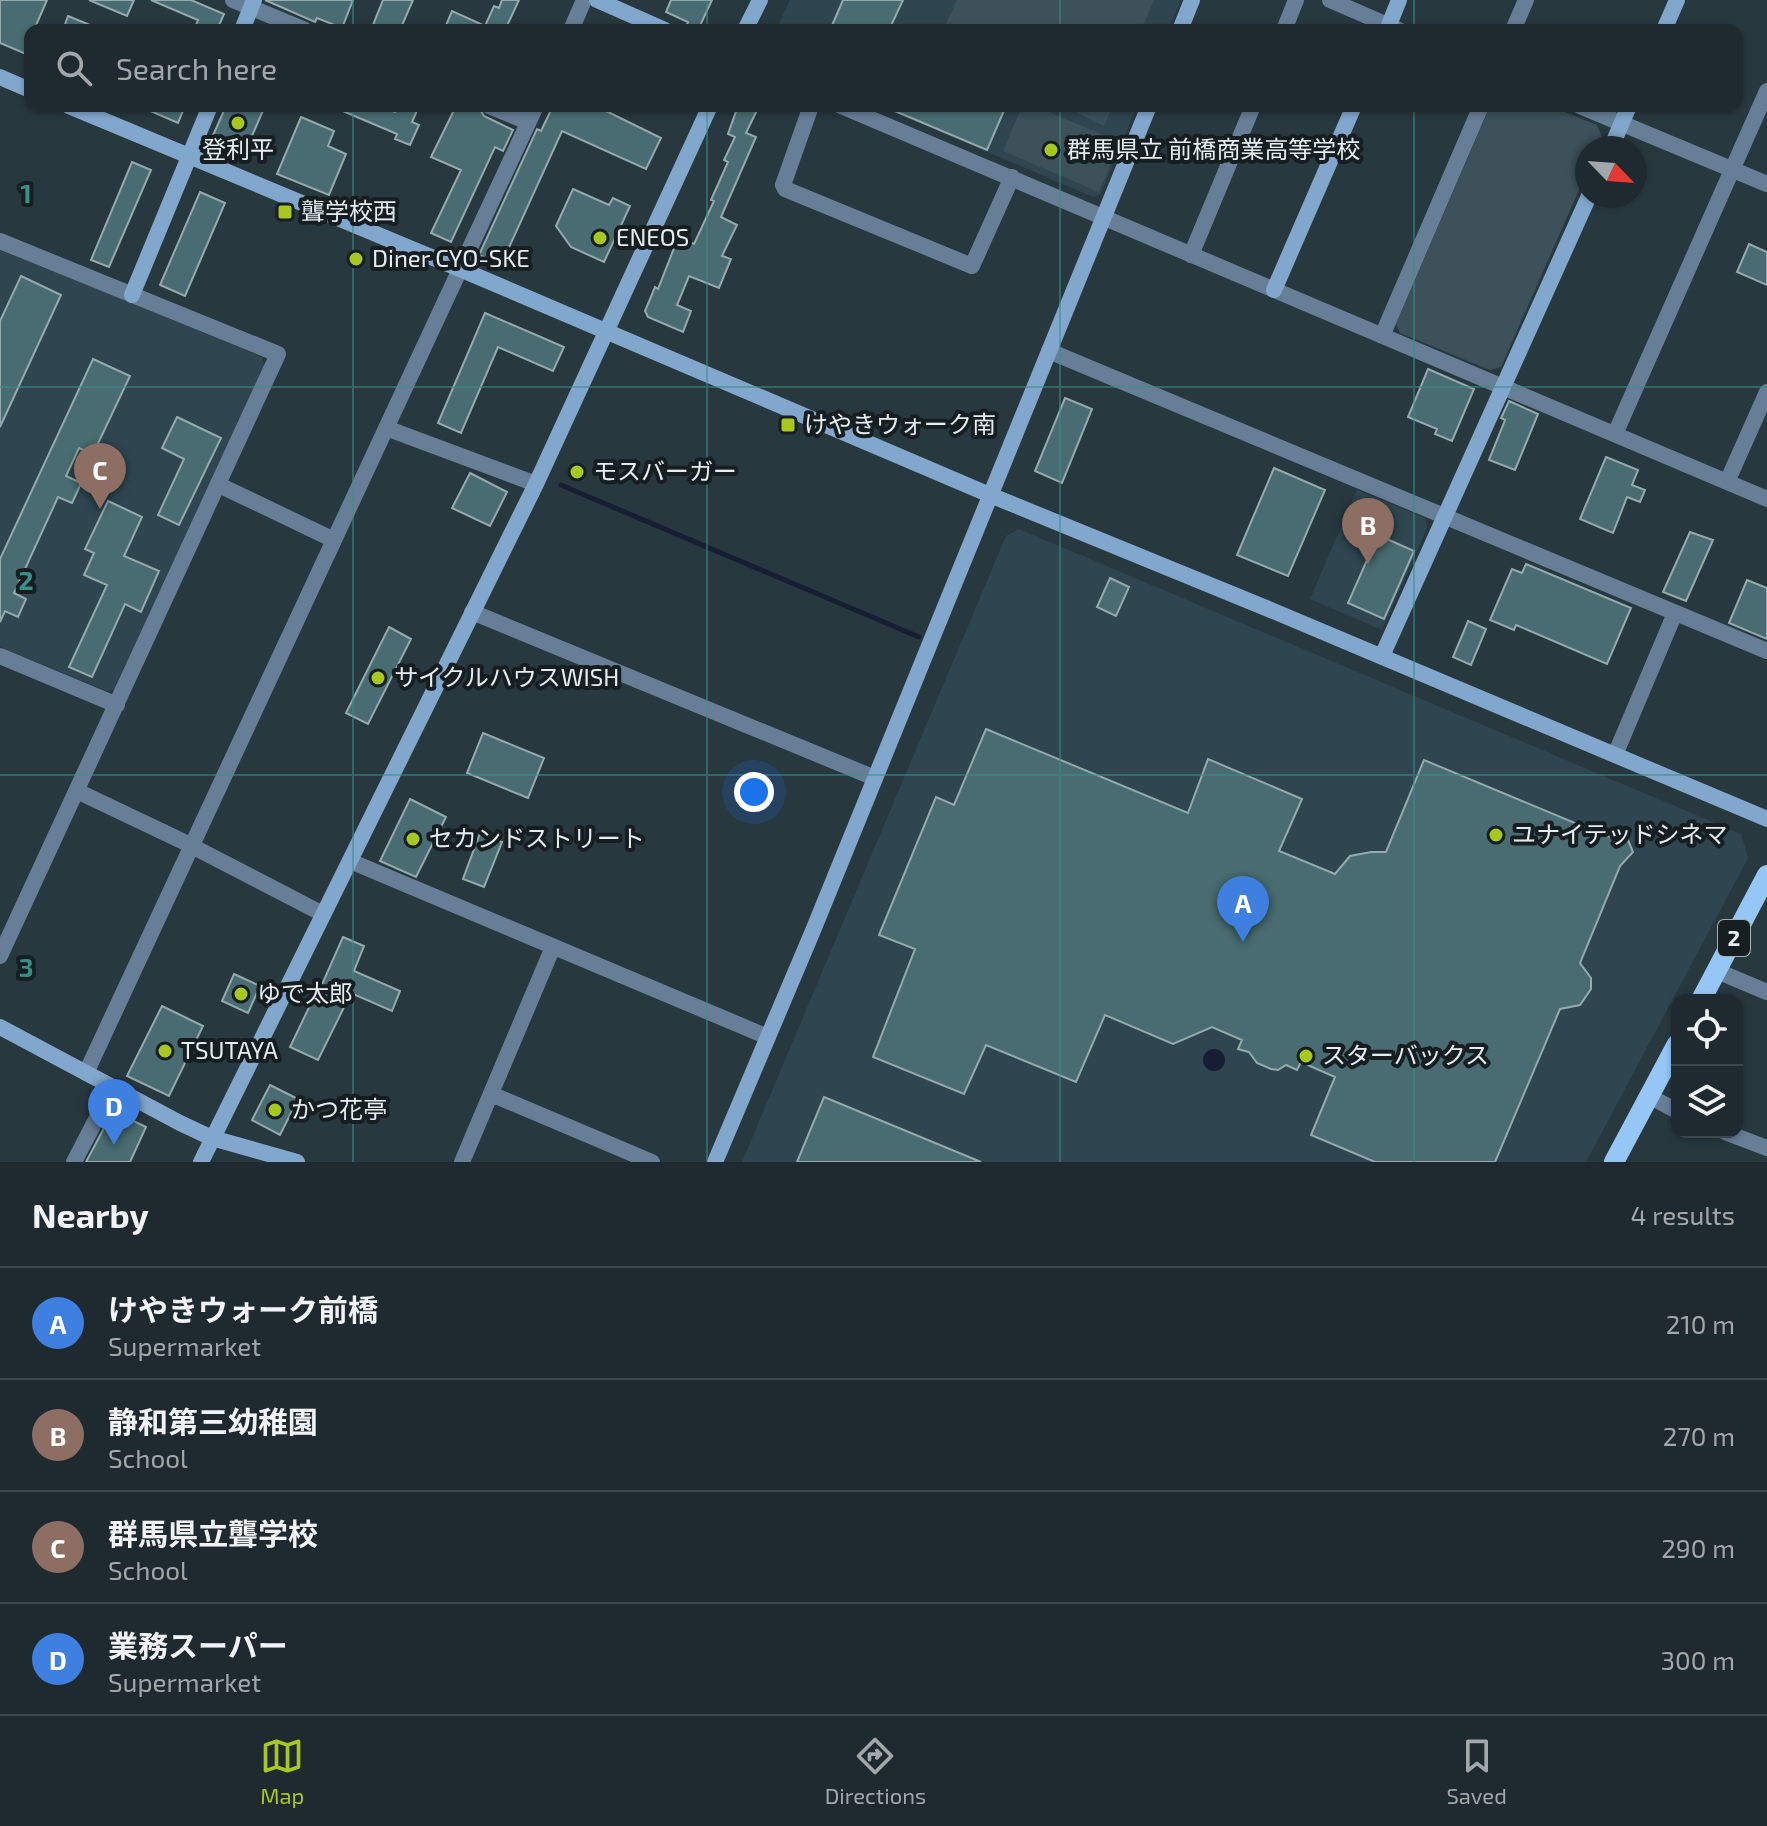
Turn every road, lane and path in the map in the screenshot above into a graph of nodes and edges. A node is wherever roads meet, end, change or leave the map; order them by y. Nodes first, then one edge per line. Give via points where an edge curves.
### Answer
1 (233, 0) edge
2 (584, 0) edge
3 (597, 0) edge
4 (760, 0) edge
5 (1192, 0) edge
6 (1296, 0) edge
7 (1330, 0) edge
8 (1399, 0) edge
9 (1526, 0) edge
10 (1677, 0) edge
11 (253, 4) edge
12 (245, 24) edge
13 (293, 24) edge
14 (574, 24) edge
15 (651, 24) edge
16 (748, 24) edge
17 (1182, 24) edge
18 (1286, 24) edge
19 (1380, 24) edge
20 (1392, 24) edge
21 (1516, 24) edge
22 (1667, 24) edge
23 (0, 77) edge
24 (24, 87) edge
25 (1767, 91) edge
26 (83, 112) edge
27 (208, 112) edge
28 (504, 112) edge
29 (533, 112) edge
30 (707, 112) edge
31 (809, 112) edge
32 (855, 112) edge
33 (1147, 112) edge
34 (1251, 112) edge
35 (1351, 112) edge
36 (1478, 112) edge
37 (1595, 112) edge
38 (1627, 112) edge
39 (528, 122) junction
40 (1622, 123) junction
41 (1616, 136) edge
42 (189, 157) junction
43 (1732, 169) junction
44 (1012, 177) junction
45 (1767, 184) edge
46 (1584, 208) edge
47 (1104, 217) junction
48 (0, 241) edge
49 (1191, 255) junction
50 (460, 269) junction
51 (1274, 290) junction
52 (132, 295) junction
53 (605, 332) junction
54 (1382, 336) junction
55 (1049, 351) junction
56 (1503, 387) junction
57 (1767, 392) edge
58 (386, 428) junction
59 (1615, 434) junction
60 (1727, 482) junction
61 (536, 484) junction
62 (219, 485) junction
63 (990, 495) junction
64 (1767, 499) edge
65 (1445, 517) junction
66 (334, 540) junction
67 (472, 612) junction
68 (1675, 613) junction
69 (1767, 651) edge
70 (0, 656) edge
71 (1382, 656) junction
72 (117, 705) junction
73 (1615, 755) junction
74 (875, 778) junction
75 (77, 791) junction
76 (1767, 819) edge
77 (192, 847) junction
78 (350, 861) junction
79 (1767, 875) edge
80 (323, 914) junction
81 (553, 947) junction
82 (0, 956) edge
83 (1717, 971) junction
84 (1767, 992) edge
85 (1704, 994) edge
86 (0, 1027) edge
87 (768, 1037) junction
88 (1671, 1055) edge
89 (86, 1073) junction
90 (113, 1087) junction
91 (491, 1094) junction
92 (1649, 1096) junction
93 (1671, 1108) edge
94 (212, 1138) junction
95 (1741, 1138) edge
96 (1767, 1148) edge
97 (74, 1162) edge
98 (201, 1162) edge
99 (297, 1162) edge
100 (462, 1162) edge
101 (652, 1162) edge
102 (715, 1162) edge
103 (1614, 1162) edge

1 - 11 street
2 - 14 street
3 - 15 street
4 - 16 street
5 - 17 street
6 - 18 street
7 - 19 street
8 - 20 street
9 - 21 street
10 - 22 street
11 - 12 street
11 - 13 street
23 - 24 street
25 - 43 street
26 - 42 street
27 - 42 street
28 - 39 street
29 - 39 street
30 - 53 street
31 - 44 street via 785,189 972,266
32 - 44 street
33 - 47 street
34 - 49 street
35 - 51 street
36 - 54 street
37 - 40 street
38 - 40 street
39 - 50 street
40 - 41 street
40 - 43 street
42 - 50 street
42 - 52 street
43 - 45 street
43 - 59 street
44 - 47 street
46 - 56 street
47 - 49 street
47 - 55 street
48 - 52 street
49 - 51 street
50 - 53 street
50 - 58 street
51 - 54 street
52 - 62 street via 278,354
53 - 61 street
53 - 63 street
54 - 56 street
55 - 63 street
55 - 65 street
56 - 59 street
56 - 65 street
57 - 60 street
58 - 61 street
58 - 66 street
59 - 60 street
60 - 64 street
61 - 67 street
62 - 66 street
62 - 72 street
63 - 71 street
63 - 74 street
65 - 68 street
65 - 71 street
66 - 77 street
67 - 74 street
67 - 78 street
68 - 69 street
68 - 73 street
70 - 72 street
71 - 73 street
72 - 75 street
73 - 76 street
74 - 87 street
75 - 77 street
75 - 82 street
77 - 80 street
77 - 89 street
78 - 80 street
78 - 81 street
79 - 83 main road, 2
80 - 94 street
81 - 87 street
81 - 91 street
83 - 84 street
83 - 85 main road, 2
86 - 89 street
87 - 102 street
88 - 92 main road
89 - 90 street
90 - 94 street
90 - 97 street
91 - 100 street
91 - 101 street
92 - 93 street
92 - 103 main road
94 - 98 street
94 - 99 street
95 - 96 street

